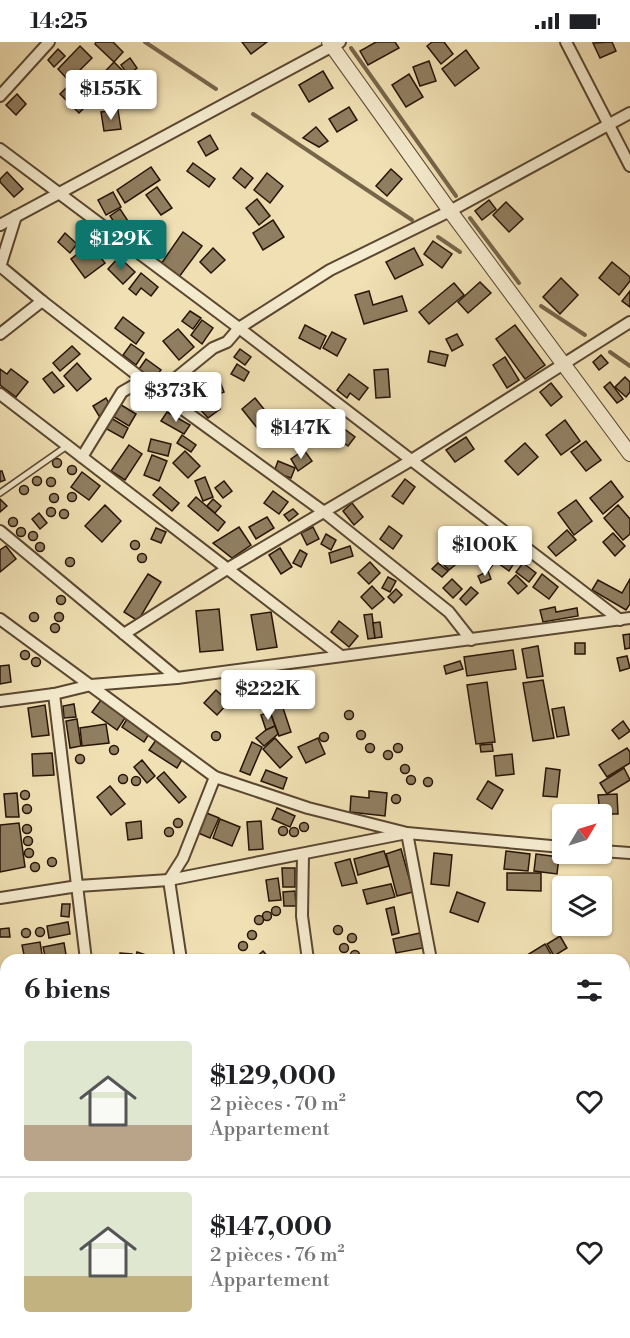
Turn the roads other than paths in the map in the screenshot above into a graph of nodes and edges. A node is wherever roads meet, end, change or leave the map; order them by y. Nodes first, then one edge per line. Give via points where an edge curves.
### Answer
1 (50, 42) edge
2 (566, 42) edge
3 (333, 43) edge
4 (0, 96) edge
5 (630, 112) edge
6 (609, 124) junction
7 (0, 149) edge
8 (630, 166) edge
9 (59, 192) junction
10 (450, 211) junction
11 (16, 216) junction
12 (0, 225) edge
13 (0, 266) edge
14 (42, 302) junction
15 (630, 322) edge
16 (239, 328) junction
17 (0, 334) edge
18 (563, 364) junction
19 (143, 380) junction
20 (159, 392) junction
21 (0, 394) edge
22 (67, 445) junction
23 (630, 454) edge
24 (82, 457) junction
25 (410, 461) junction
26 (0, 494) edge
27 (324, 512) junction
28 (0, 531) edge
29 (227, 569) junction
30 (0, 619) edge
31 (625, 619) edge
32 (124, 634) junction
33 (471, 640) junction
34 (341, 656) junction
35 (177, 678) junction
36 (92, 685) junction
37 (54, 694) junction
38 (0, 701) edge
39 (215, 777) junction
40 (407, 833) junction
41 (552, 846) edge
42 (612, 852) edge
43 (630, 853) edge
44 (303, 855) junction
45 (169, 880) junction
46 (78, 886) junction
47 (0, 898) edge
48 (86, 954) edge
49 (180, 954) edge
50 (307, 954) edge
51 (430, 954) edge

1 - 4 street
2 - 6 street
3 - 9 street
3 - 10 street
5 - 6 street
6 - 8 street
6 - 10 street
7 - 9 street
9 - 11 street
9 - 16 street
10 - 16 street via 330,270
10 - 18 street
11 - 12 street
11 - 13 street
13 - 14 street
14 - 17 street
14 - 19 street
15 - 18 street
16 - 20 street via 227,342 213,348
16 - 25 street
18 - 23 street
18 - 25 street
19 - 20 street
19 - 24 street via 122,392
20 - 27 street
21 - 22 street
22 - 24 street
22 - 26 lane
24 - 29 street
25 - 27 street
25 - 31 street
27 - 29 street
27 - 33 street via 449,612
28 - 32 street
29 - 32 street
29 - 34 street
30 - 36 street
31 - 33 street
32 - 35 street
33 - 34 street
34 - 35 street
35 - 36 street
36 - 37 street
36 - 39 street
37 - 38 street
37 - 46 street
39 - 40 street via 308,808
39 - 45 street via 183,858
40 - 41 street
40 - 44 street
40 - 51 street
42 - 43 street
44 - 45 street
44 - 50 street via 302,916
45 - 46 street
45 - 49 street
46 - 47 street
46 - 48 street

